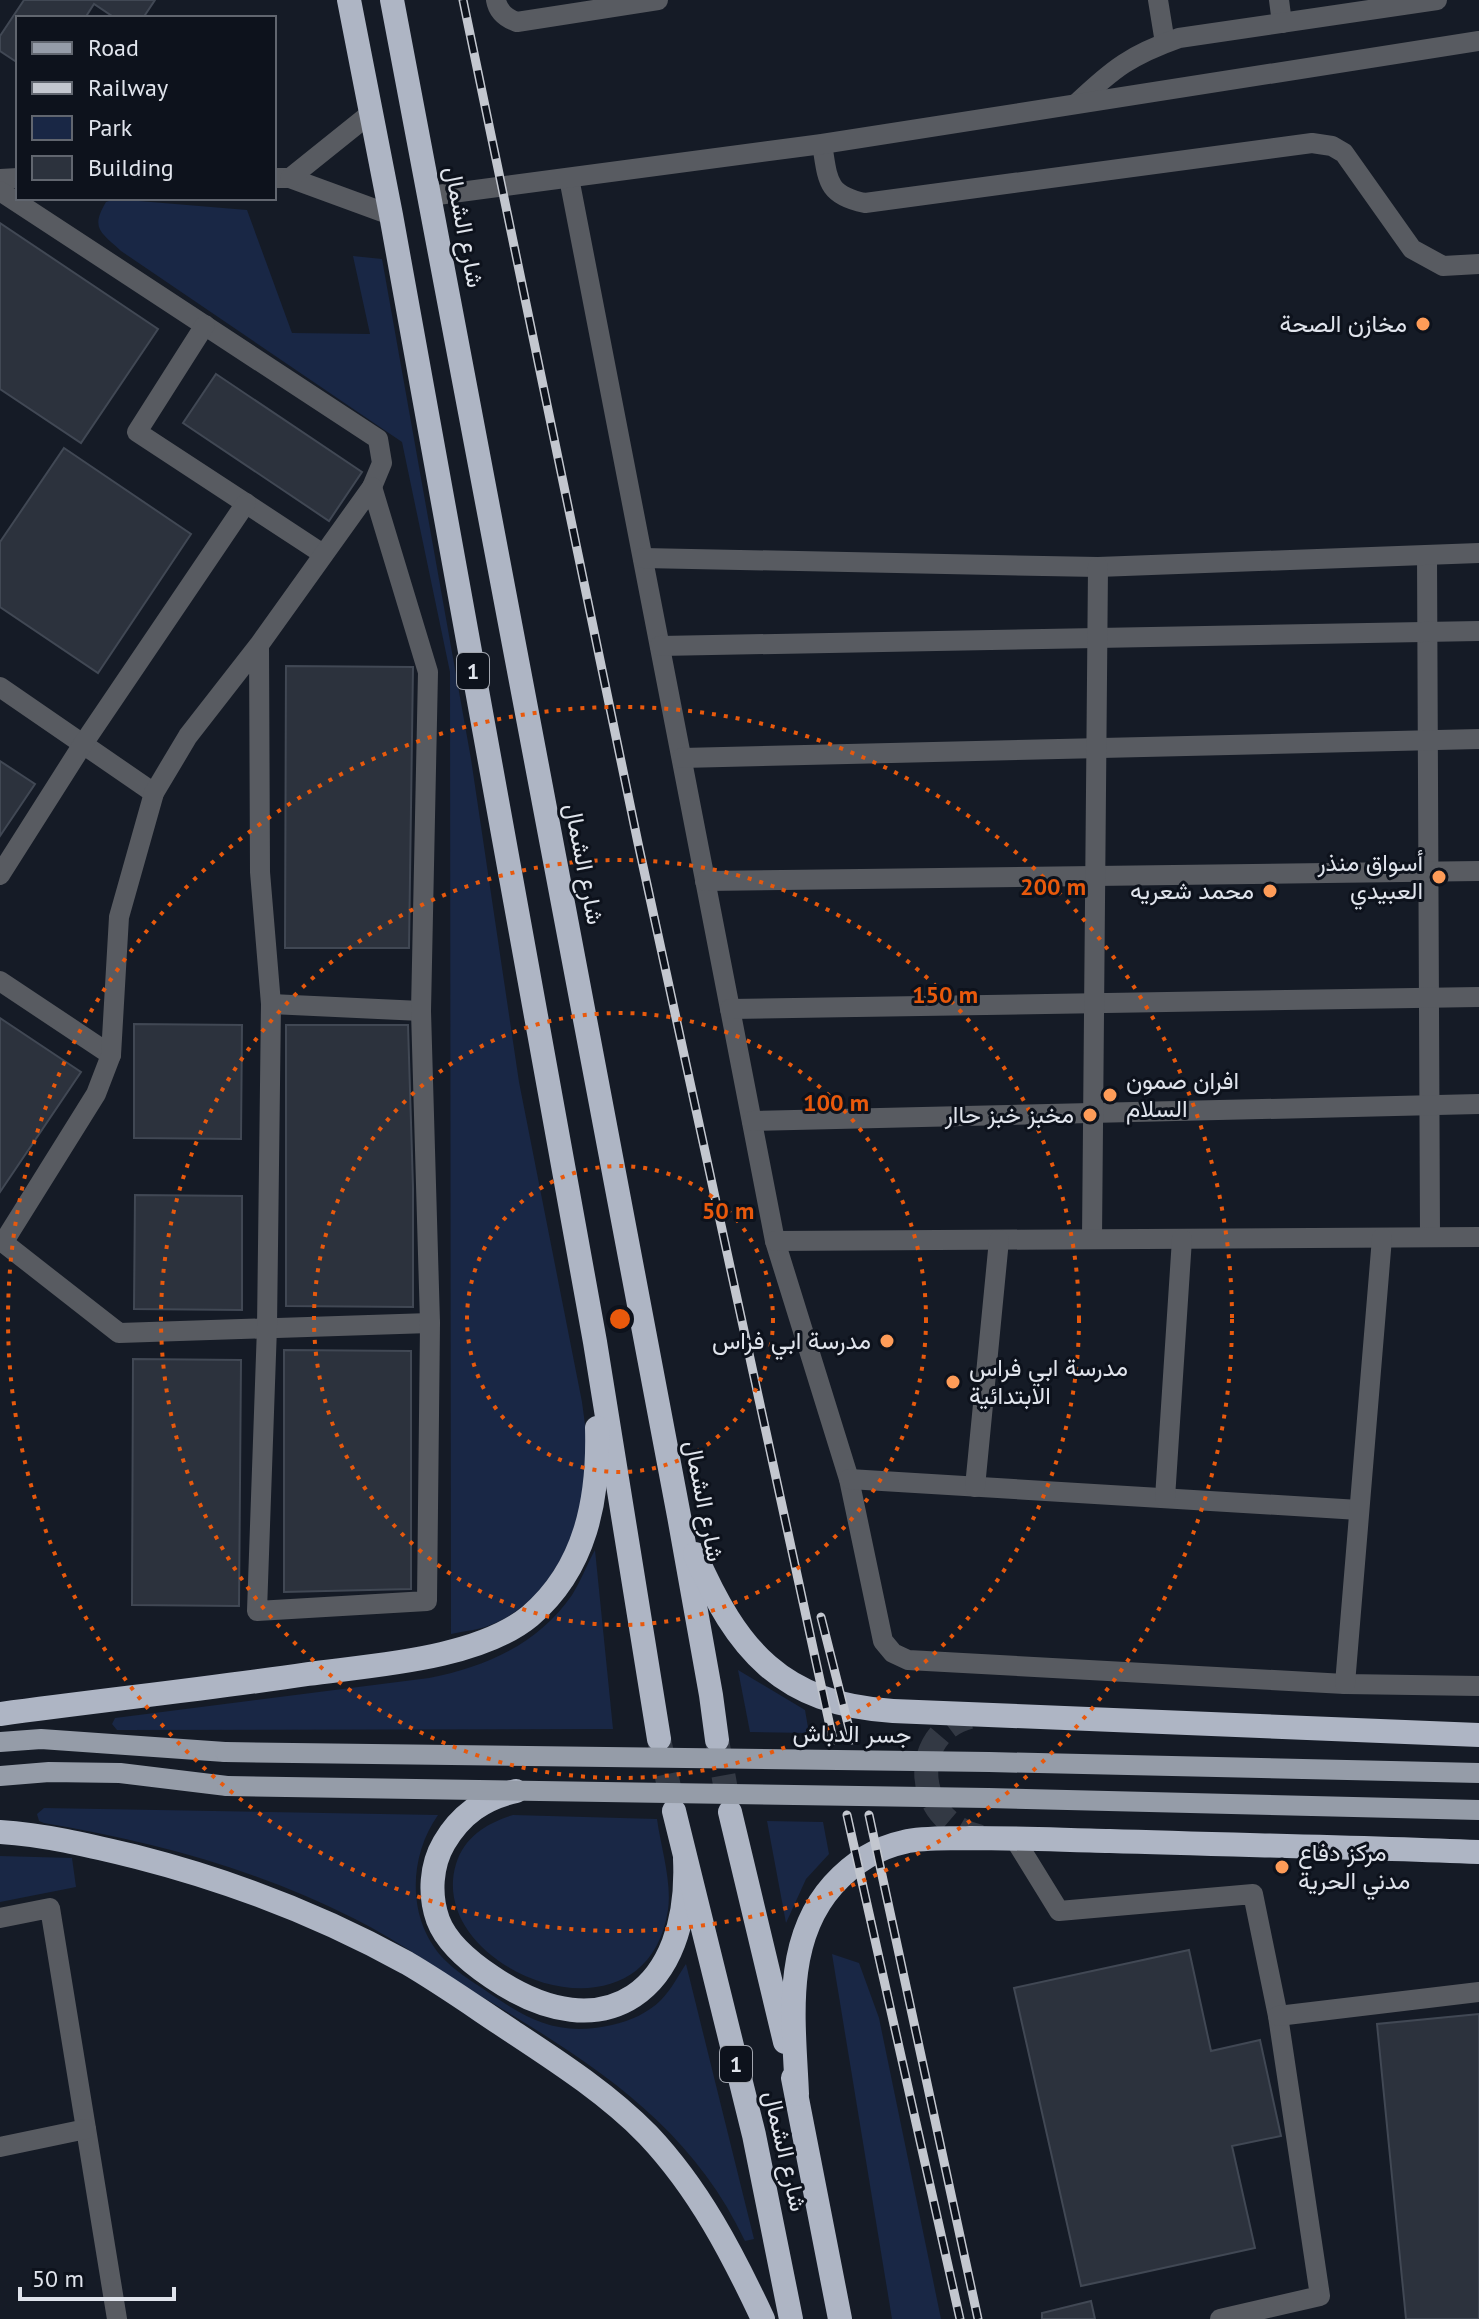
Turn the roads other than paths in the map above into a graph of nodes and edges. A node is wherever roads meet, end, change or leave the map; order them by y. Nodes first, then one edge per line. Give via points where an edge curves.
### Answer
1 (349, 0) edge
2 (392, 0) edge
3 (496, 0) edge
4 (571, 0) edge
5 (658, 0) edge
6 (1158, 0) edge
7 (1279, 0) edge
8 (1437, 0) edge
9 (1392, 3) edge
10 (517, 22) junction
11 (1282, 23) junction
12 (1479, 41) edge
13 (1165, 43) junction
14 (1077, 103) junction
15 (371, 113) junction
16 (822, 144) junction
17 (282, 178) edge
18 (569, 178) junction
19 (0, 191) edge
20 (430, 196) junction
21 (391, 215) junction
22 (1479, 264) edge
23 (205, 325) junction
24 (372, 487) junction
25 (246, 503) junction
26 (1479, 553) edge
27 (323, 554) junction
28 (1427, 555) junction
29 (643, 558) junction
30 (1098, 567) junction
31 (1479, 631) edge
32 (1428, 633) junction
33 (1097, 637) junction
34 (259, 645) junction
35 (660, 646) junction
36 (0, 687) edge
37 (1428, 739) junction
38 (1479, 739) edge
39 (83, 744) junction
40 (1096, 746) junction
41 (682, 758) junction
42 (154, 793) junction
43 (1479, 871) edge
44 (1429, 872) junction
45 (0, 875) edge
46 (1095, 875) junction
47 (705, 881) junction
48 (0, 981) edge
49 (1479, 997) edge
50 (1429, 998) junction
51 (1094, 1003) junction
52 (271, 1004) junction
53 (730, 1009) junction
54 (421, 1011) junction
55 (111, 1055) junction
56 (1479, 1104) edge
57 (1430, 1105) junction
58 (1093, 1113) junction
59 (752, 1121) junction
60 (1430, 1236) junction
61 (1479, 1237) edge
62 (1382, 1238) junction
63 (1092, 1239) junction
64 (1182, 1239) junction
65 (999, 1240) junction
66 (775, 1241) junction
67 (2, 1242) edge
68 (430, 1323) junction
69 (267, 1327) junction
70 (595, 1342) junction
71 (849, 1479) junction
72 (975, 1487) junction
73 (1165, 1498) junction
74 (1359, 1510) junction
75 (679, 1516) junction
76 (1345, 1684) junction
77 (1479, 1686) edge
78 (0, 1714) edge
79 (1479, 1735) edge
80 (659, 1739) tunnel mouth
81 (717, 1740) tunnel mouth
82 (0, 1742) edge
83 (1479, 1773) edge
84 (0, 1776) edge
85 (516, 1791) junction
86 (1479, 1810) edge
87 (674, 1811) tunnel mouth
88 (730, 1812) tunnel mouth
89 (0, 1832) edge
90 (1014, 1838) junction
91 (1479, 1852) edge
92 (685, 1859) junction
93 (0, 1918) edge
94 (1479, 1992) edge
95 (1278, 2016) junction
96 (797, 2094) junction
97 (86, 2129) junction
98 (0, 2147) edge
99 (117, 2319) edge
100 (763, 2319) edge
101 (791, 2319) edge
102 (840, 2319) edge
103 (1220, 2319) edge

1 - 15 highway, 1
2 - 20 highway, شارع الشمال / 1
3 - 10 street via 506,18
4 - 10 street
5 - 10 street
6 - 13 street
7 - 11 street
8 - 9 street
9 - 11 street
11 - 13 street
12 - 14 street
13 - 14 street via 1108,73
14 - 16 street
15 - 17 street
15 - 21 highway, 1
16 - 18 street
16 - 22 street via 828,184 840,195 865,203 1312,143 1332,146 1344,153 1412,249 1443,266
17 - 21 street
18 - 20 street
18 - 29 street
19 - 23 street
20 - 75 highway, شارع الشمال / 1
21 - 70 highway, 1
23 - 24 street via 378,439 382,463
23 - 25 street via 137,432
24 - 27 street
24 - 54 street via 428,672
25 - 27 street
25 - 39 street
26 - 28 street
27 - 34 street
28 - 30 street
28 - 32 street
29 - 30 street
29 - 35 street
30 - 33 street
31 - 32 street
32 - 33 street
32 - 37 street
33 - 35 street
33 - 40 street
34 - 42 street via 188,736
34 - 52 street via 260,872
35 - 41 street
36 - 39 street
37 - 38 street
37 - 40 street
37 - 44 street
39 - 42 street
39 - 45 street
40 - 41 street
40 - 46 street
41 - 47 street
42 - 55 street via 119,917
43 - 44 street
44 - 46 street
44 - 50 street
46 - 47 street
46 - 51 street
47 - 53 street
48 - 55 street
49 - 50 street
50 - 51 street
50 - 57 street
51 - 53 street
51 - 58 street
52 - 54 street
52 - 69 street
53 - 59 street
54 - 68 street
55 - 67 street via 96,1094
56 - 57 street
57 - 58 street
57 - 60 street
58 - 59 street
58 - 63 street
59 - 66 street
60 - 61 street
60 - 62 street
62 - 64 street
62 - 74 street
63 - 64 street
63 - 65 street
64 - 73 street
65 - 66 street
65 - 72 street
66 - 71 street
67 - 69 street via 119,1333
68 - 69 street
68 - 69 street via 427,1601 257,1611
70 - 78 highway via 597,1480 589,1525 558,1586 509,1631 413,1659
70 - 80 highway, 1
71 - 72 street
71 - 76 street via 883,1641 908,1660
72 - 73 street
73 - 74 street
74 - 76 street
75 - 79 highway via 715,1600 738,1636 767,1666 823,1699 868,1710
75 - 81 highway, شارع الشمال / 1
76 - 77 street
82 - 83 main road, جسر الدباش, bridge via 41,1739 225,1752
84 - 85 main road, bridge via 120,1773 227,1786
85 - 86 main road, bridge
85 - 92 highway via 474,1807 460,1820 442,1846 433,1889 438,1921 459,1950 532,2000 579,2011 607,2008 652,1981 679,1934
87 - 92 highway, شارع الشمال / 1
88 - 96 highway, شارع الشمال / 1
89 - 100 highway via 73,1841 212,1877 345,1931 466,2000 583,2080 648,2136 702,2203
90 - 91 highway
90 - 95 street via 1059,1911 1253,1894
90 - 96 highway via 906,1841 870,1855 835,1882 813,1912 798,1949
92 - 101 highway, شارع الشمال / 1 via 754,2135
93 - 97 street via 50,1908
94 - 95 street
95 - 103 street via 1320,2296
96 - 102 highway, شارع الشمال / 1
97 - 98 street
97 - 99 street

